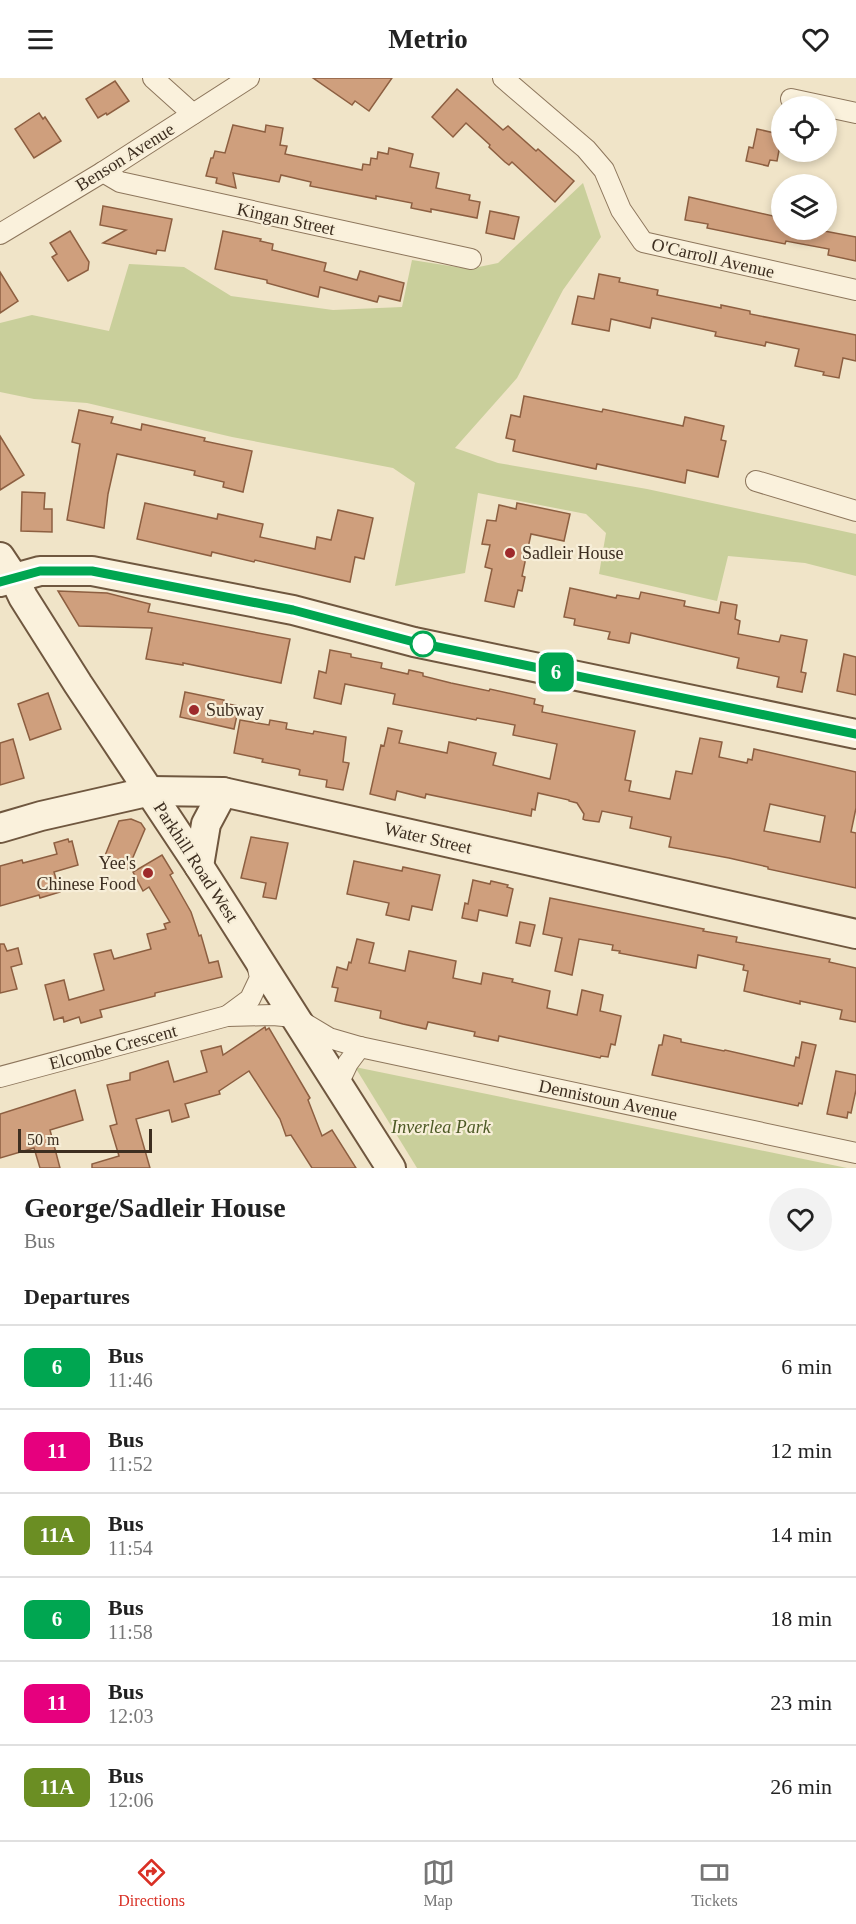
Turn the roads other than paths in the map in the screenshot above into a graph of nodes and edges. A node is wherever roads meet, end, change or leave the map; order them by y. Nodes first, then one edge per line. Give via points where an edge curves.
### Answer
1 (153, 78) edge
2 (249, 78) edge
3 (502, 78) edge
4 (837, 109) edge
5 (856, 113) edge
6 (193, 114) junction
7 (103, 172) junction
8 (0, 234) edge
9 (471, 259) dead end
10 (856, 290) edge
11 (756, 481) dead end
12 (856, 511) edge
13 (5, 572) edge
14 (856, 734) edge
15 (151, 791) junction
16 (223, 792) junction
17 (0, 828) edge
18 (199, 866) junction
19 (856, 934) edge
20 (256, 956) junction
21 (227, 1016) junction
22 (294, 1017) junction
23 (360, 1047) junction
24 (0, 1077) edge
25 (338, 1084) junction
26 (856, 1153) edge
27 (392, 1168) edge

1 - 6 street
2 - 6 street, Benson Avenue
3 - 10 street, O'Carroll Avenue via 592,156 604,170 621,210 643,242
4 - 5 street
6 - 7 street, Benson Avenue
7 - 8 street, Benson Avenue
7 - 9 street, Kingan Street via 120,182
11 - 12 street
13 - 14 main road via 92,571 121,576
13 - 15 main road, Parkhill Road West
15 - 16 main road, Water Street
15 - 17 main road, Water Street
15 - 18 main road, Parkhill Road West
16 - 18 main road via 207,824
16 - 19 main road, Water Street
18 - 20 main road, Parkhill Road West
20 - 21 street, Elcombe Crescent via 260,978 250,999
20 - 22 main road, Parkhill Road West
21 - 22 street, Elcombe Crescent
21 - 24 street, Elcombe Crescent
22 - 23 street, Dennistoun Avenue via 329,1038
22 - 25 main road, Parkhill Road West
23 - 25 street
23 - 26 street, Dennistoun Avenue
25 - 27 main road, Parkhill Road West

